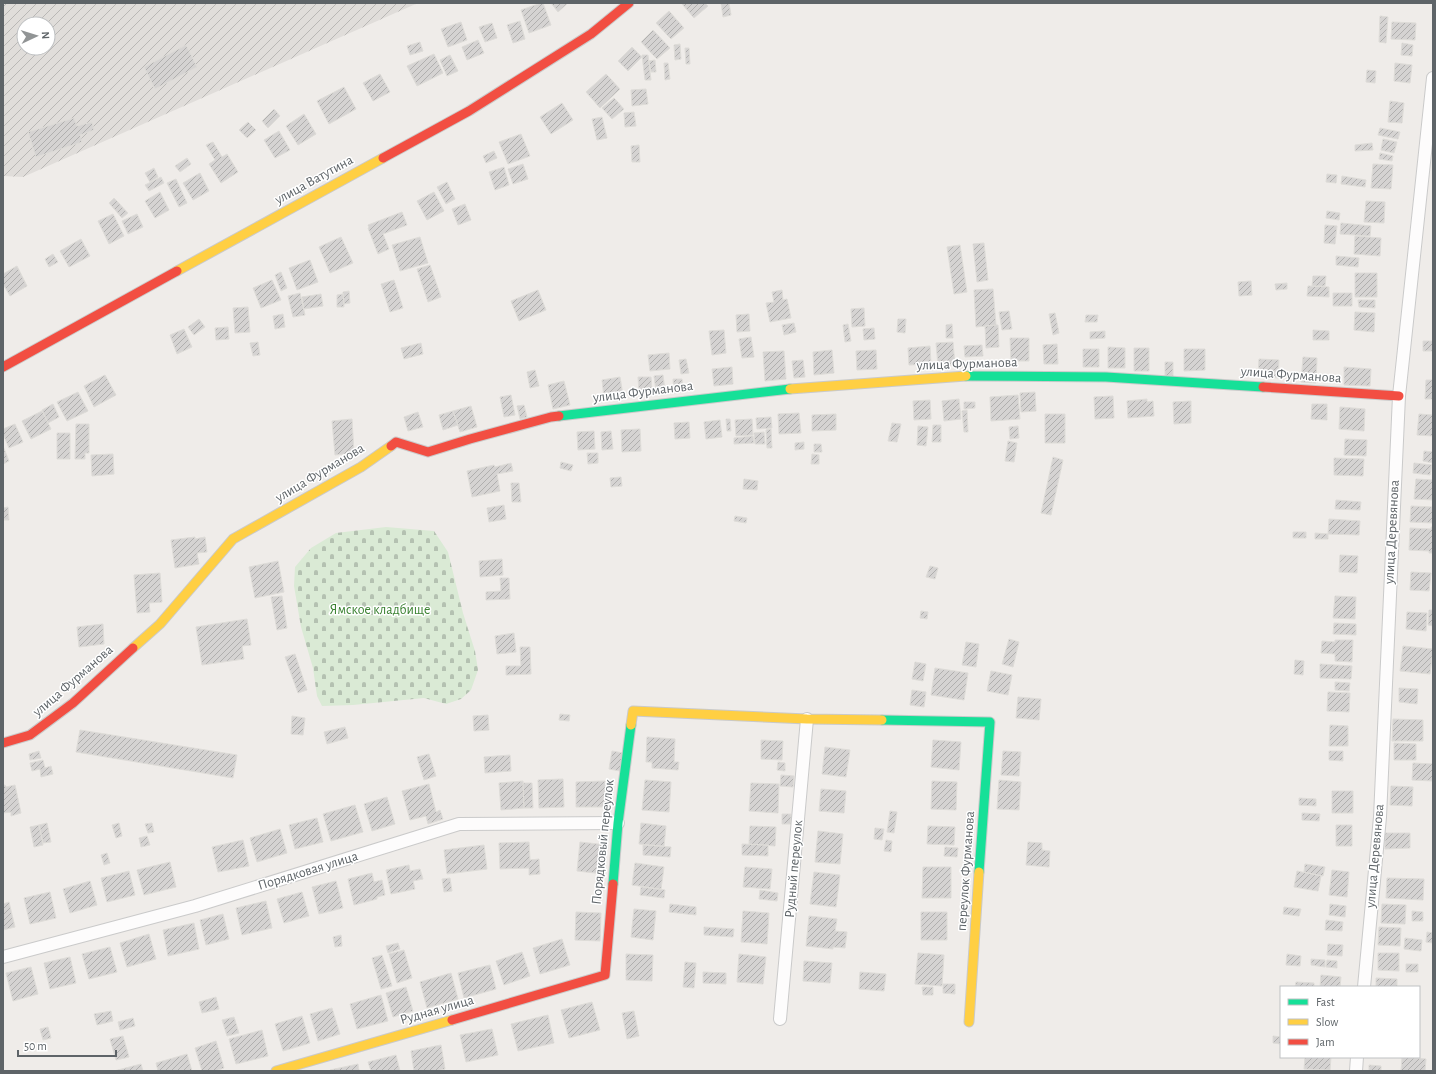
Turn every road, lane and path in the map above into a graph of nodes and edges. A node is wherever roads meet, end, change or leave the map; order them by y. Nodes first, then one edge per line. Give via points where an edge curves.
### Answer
1 (629, 3) edge
2 (1433, 78) edge
3 (3, 367) edge
4 (1399, 396) junction
5 (807, 719) junction
6 (3, 743) edge
7 (618, 823) junction
8 (3, 957) edge
9 (605, 975) joint
10 (1364, 986) edge
11 (780, 1019) dead end
12 (969, 1022) dead end
13 (1357, 1058) edge
14 (276, 1071) edge
15 (1356, 1071) edge

1 - 3 street, улица Ватутина via 591,34 469,111
2 - 4 street, улица Деревянова
4 - 6 street, улица Фурманова via 1106,377 960,376 778,390 551,417 428,452 396,442 361,467 233,539 160,624 73,702 30,735
4 - 10 street, улица Деревянова via 1380,817
5 - 7 street, Порядковый переулок via 633,711
5 - 11 street, Рудный переулок
5 - 12 street, переулок Фурманова via 990,722
7 - 8 street, Порядковая улица via 459,824 195,906
7 - 9 street, Порядковый переулок
9 - 14 street, Рудная улица
13 - 15 street

